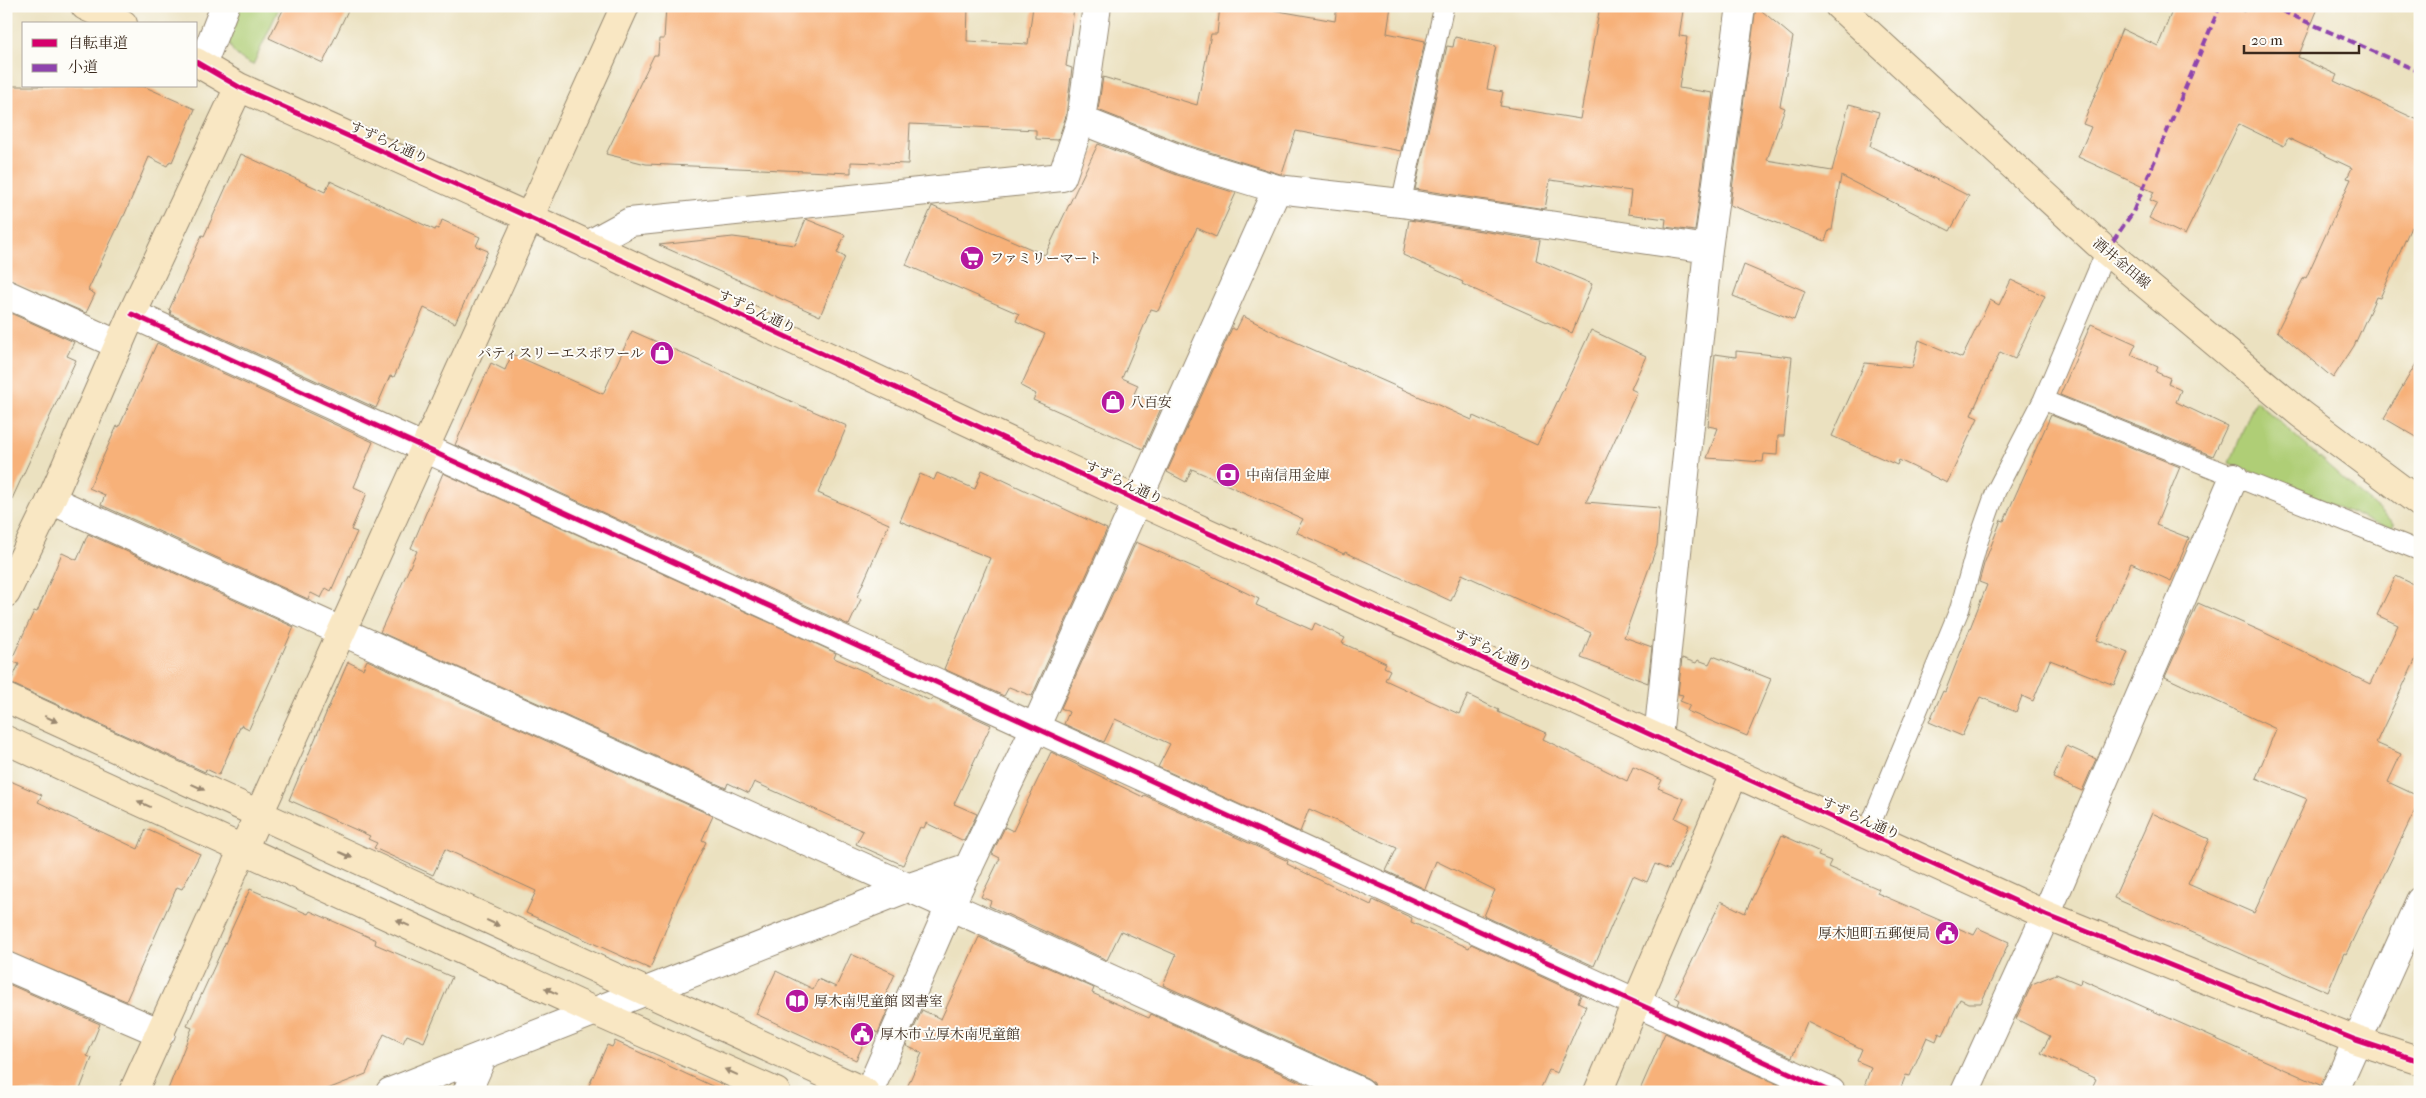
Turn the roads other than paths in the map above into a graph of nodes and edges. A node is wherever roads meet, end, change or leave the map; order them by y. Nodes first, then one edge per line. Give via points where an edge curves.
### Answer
1 (85, 6) edge
2 (225, 6) edge
3 (625, 6) edge
4 (1097, 6) edge
5 (1444, 6) edge
6 (1741, 6) edge
7 (1839, 6) edge
8 (119, 22) edge
9 (199, 64) edge
10 (239, 87) junction
11 (1080, 120) junction
12 (1277, 189) junction
13 (1400, 203) junction
14 (529, 218) junction
15 (588, 245) junction
16 (1708, 250) junction
17 (2106, 251) junction
18 (6, 294) edge
19 (132, 314) junction
20 (119, 345) junction
21 (2043, 400) junction
22 (424, 448) junction
23 (2234, 476) junction
24 (51, 500) junction
25 (1138, 501) junction
26 (2420, 503) edge
27 (2420, 551) edge
28 (6, 593) edge
29 (342, 631) junction
30 (6, 698) edge
31 (1035, 728) junction
32 (1658, 738) junction
33 (6, 740) edge
34 (1734, 774) junction
35 (259, 815) junction
36 (1867, 833) junction
37 (243, 850) junction
38 (969, 867) junction
39 (910, 887) junction
40 (2420, 902) edge
41 (950, 906) junction
42 (2046, 915) junction
43 (6, 966) edge
44 (645, 992) junction
45 (1637, 1003) junction
46 (596, 1012) junction
47 (161, 1033) junction
48 (2356, 1040) junction
49 (483, 1056) junction
50 (2420, 1061) edge
51 (133, 1092) edge
52 (390, 1092) edge
53 (467, 1092) edge
54 (776, 1092) edge
55 (867, 1092) edge
56 (1361, 1092) edge
57 (1598, 1092) edge
58 (1831, 1092) edge
59 (1965, 1092) edge
60 (2334, 1092) edge

1 - 8 street
2 - 9 street
3 - 14 street
4 - 11 street
5 - 13 lane
6 - 16 street
7 - 17 street, 酒井金田線
9 - 10 street, すずらん通り
10 - 14 street, すずらん通り
10 - 19 street
11 - 12 street via 1182,160
11 - 15 street via 1062,177 630,222
12 - 13 street
12 - 25 street
13 - 16 street
14 - 15 street, すずらん通り
14 - 22 street
15 - 25 street, すずらん通り
16 - 32 street
17 - 21 lane
17 - 26 street, 酒井金田線 via 2301,414
18 - 20 street
19 - 20 street
19 - 22 street
20 - 24 street
21 - 23 lane
21 - 36 lane via 1996,491 1960,608
22 - 29 street
22 - 31 street
23 - 27 lane
23 - 42 street
24 - 28 street
24 - 29 street
25 - 31 street
25 - 32 street, すずらん通り
29 - 35 street
29 - 39 street
30 -> 35 street
31 - 38 street
31 - 45 street
32 - 34 street, すずらん通り
37 -> 33 street
34 - 36 street, すずらん通り
34 - 45 street
35 - 37 street
35 -> 44 street
36 - 42 street, すずらん通り
46 -> 37 street
37 - 47 street
38 - 39 street
38 - 41 street
39 - 41 street
39 - 44 street
40 - 48 street
41 - 55 street
41 - 56 street
42 - 48 street, すずらん通り
42 - 59 street
43 - 47 street
44 - 46 street
44 - 55 street
45 - 57 street
45 - 58 street
46 - 49 street
54 -> 46 street
47 - 51 street
48 - 50 street, すずらん通り
48 - 60 street
49 - 52 street
49 - 53 street

